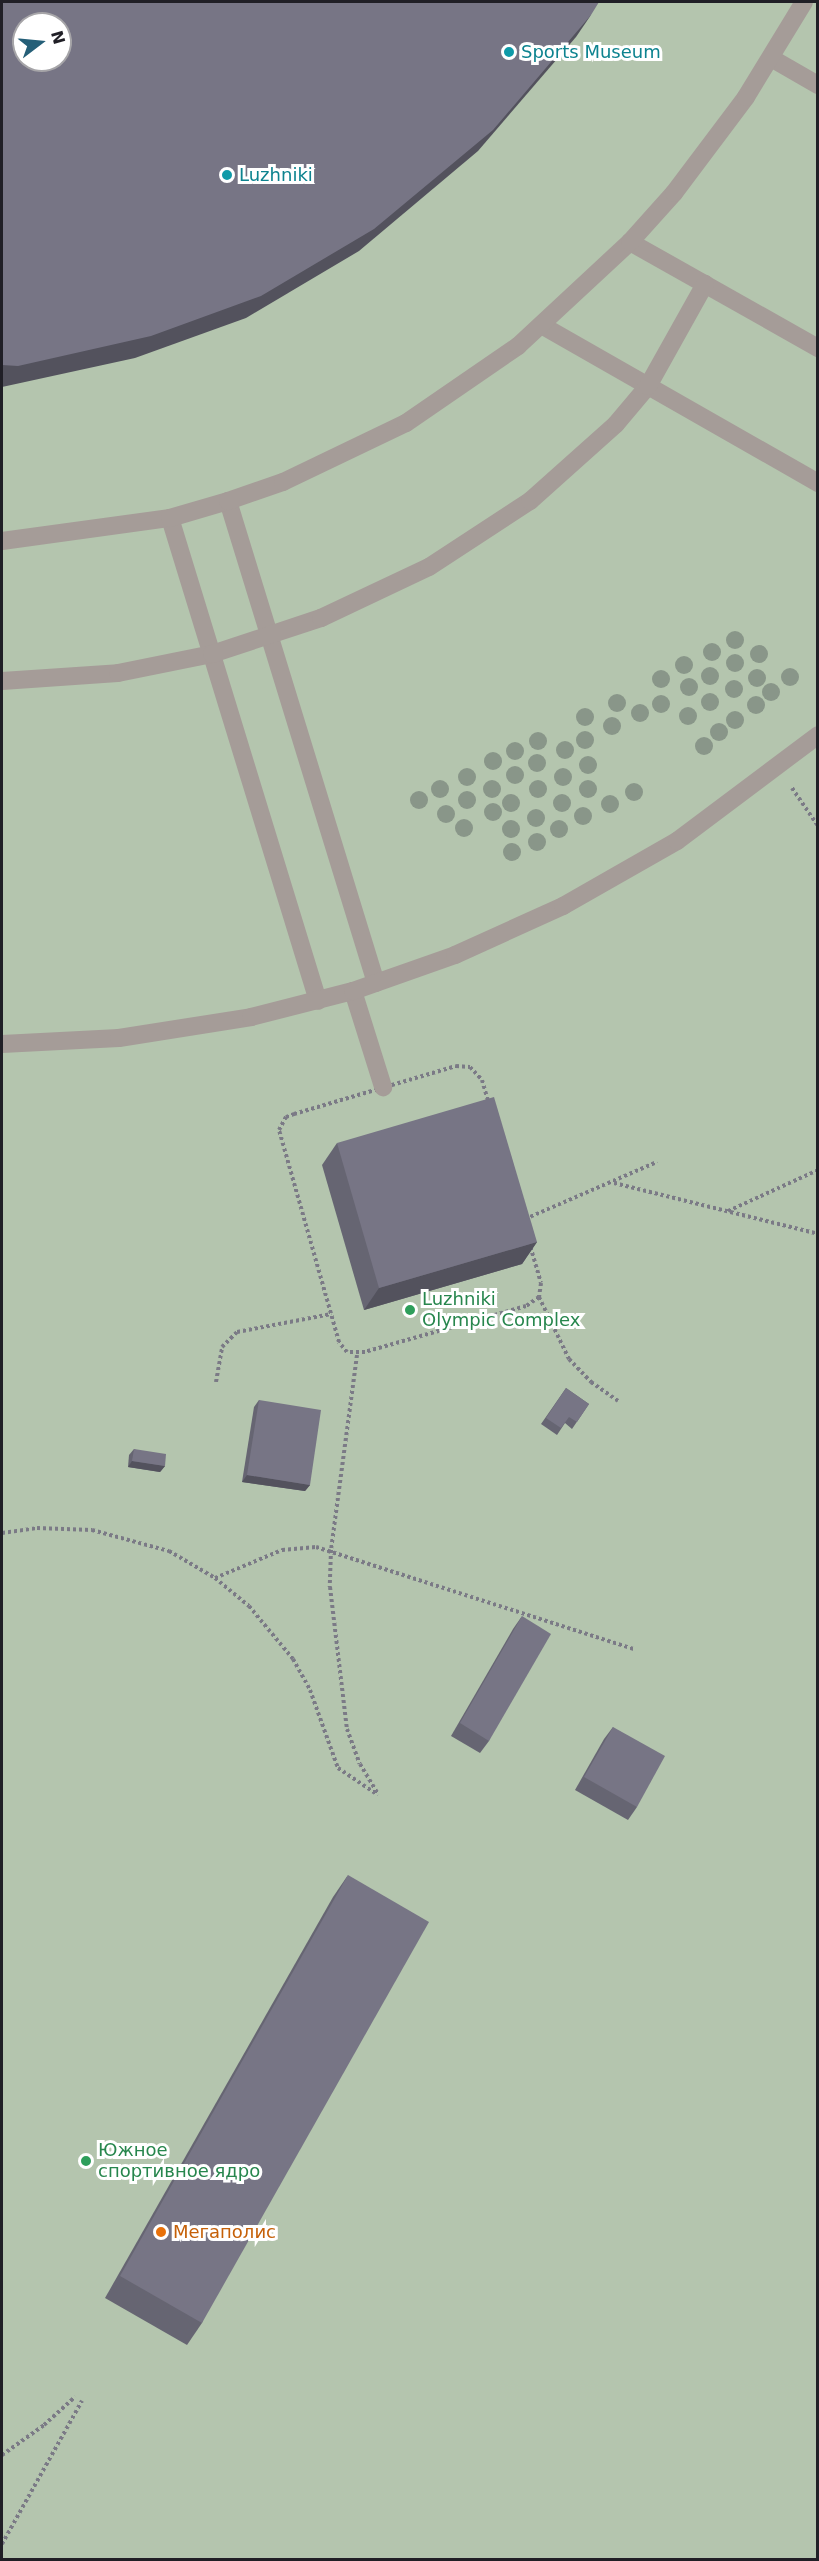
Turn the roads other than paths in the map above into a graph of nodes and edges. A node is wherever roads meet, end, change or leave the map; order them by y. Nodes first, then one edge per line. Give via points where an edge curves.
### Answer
1 (804, 2) edge
2 (771, 58) junction
3 (818, 85) edge
4 (630, 242) junction
5 (705, 284) junction
6 (543, 326) junction
7 (818, 348) edge
8 (648, 386) junction
9 (818, 483) edge
10 (228, 501) junction
11 (170, 518) junction
12 (2, 541) edge
13 (270, 637) junction
14 (212, 654) junction
15 (2, 681) edge
16 (818, 735) edge
17 (376, 983) junction
18 (352, 991) junction
19 (318, 1001) junction
20 (2, 1044) edge
21 (383, 1087) road end

1 - 2 street
2 - 3 street
2 - 4 street via 674,193
4 - 5 street
4 - 6 street
5 - 7 street
5 - 8 street
6 - 8 street
6 - 10 street via 406,423 283,482
8 - 9 street
8 - 13 street via 573,466 484,533 378,593
10 - 11 street
10 - 13 street
11 - 12 street
11 - 14 street
13 - 14 street
13 - 17 street
14 - 15 street via 118,673
14 - 19 street
16 - 17 street via 678,841 572,901 474,947
17 - 18 street
18 - 19 street
18 - 21 street
19 - 20 street via 241,1019 120,1038

